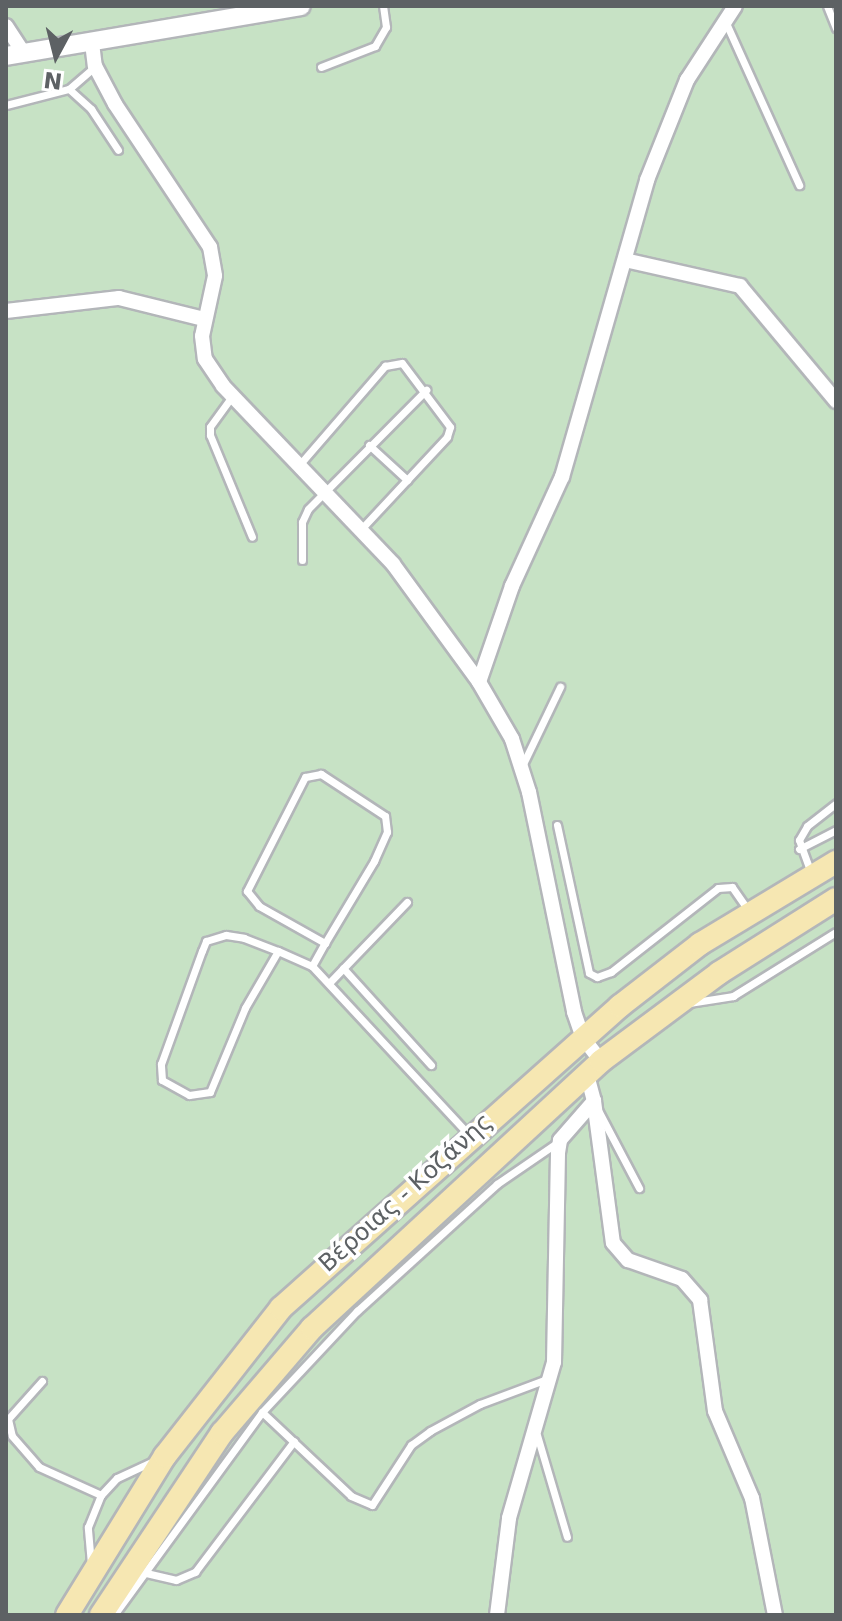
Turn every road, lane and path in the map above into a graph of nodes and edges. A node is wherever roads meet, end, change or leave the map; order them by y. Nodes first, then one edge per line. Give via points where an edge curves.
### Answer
1 (301, 6) edge
2 (383, 6) edge
3 (735, 6) edge
4 (827, 6) edge
5 (725, 21) junction
6 (6, 26) edge
7 (836, 28) edge
8 (92, 43) junction
9 (15, 55) edge
10 (95, 66) junction
11 (321, 67) dead end
12 (69, 89) junction
13 (6, 105) edge
14 (118, 150) dead end
15 (799, 185) dead end
16 (625, 260) junction
17 (6, 311) edge
18 (204, 319) junction
19 (426, 390) junction
20 (233, 395) junction
21 (836, 401) edge
22 (369, 445) junction
23 (300, 464) junction
24 (407, 480) junction
25 (327, 490) junction
26 (362, 528) junction
27 (252, 537) dead end
28 (302, 560) dead end
29 (479, 682) junction
30 (560, 687) dead end
31 (522, 766) junction
32 (836, 803) edge
33 (557, 825) dead end
34 (836, 830) edge
35 (799, 849) junction
36 (836, 862) edge
37 (813, 875) junction
38 (836, 899) edge
39 (407, 902) dead end
40 (750, 912) junction
41 (836, 932) edge
42 (325, 943) junction
43 (278, 951) junction
44 (312, 966) junction
45 (343, 968) junction
46 (330, 982) junction
47 (679, 1002) junction
48 (583, 1038) junction
49 (431, 1065) dead end
50 (594, 1068) junction
51 (596, 1105) junction
52 (469, 1135) junction
53 (560, 1140) junction
54 (639, 1188) dead end
55 (550, 1379) junction
56 (42, 1381) dead end
57 (262, 1412) junction
58 (536, 1432) junction
59 (294, 1441) junction
60 (165, 1456) junction
61 (101, 1495) junction
62 (567, 1537) dead end
63 (146, 1573) junction
64 (92, 1574) junction
65 (73, 1613) edge
66 (101, 1615) edge
67 (114, 1615) edge
68 (497, 1615) edge
69 (775, 1615) edge

1 - 8 street
2 - 11 lane via 386,27 375,46
3 - 5 street
4 - 7 lane
5 - 15 lane
5 - 16 street via 680,96 647,180
6 - 9 street
8 - 9 street
8 - 10 street
10 - 12 lane
10 - 18 street via 210,247 215,276
12 - 13 lane
12 - 14 lane via 91,109
16 - 21 street via 740,286
16 - 29 street via 562,477 512,586
17 - 18 street via 119,298
18 - 20 street via 205,359
19 - 22 lane
19 - 23 lane via 402,363 391,363
19 - 24 lane via 450,427
20 - 23 street
20 - 27 lane via 210,435
22 - 24 lane
22 - 25 lane
23 - 25 street
24 - 26 lane
25 - 26 street
25 - 28 lane via 302,522
26 - 29 street
29 - 31 street
30 - 31 lane
31 - 48 street
32 - 35 lane via 807,826
33 - 40 lane via 589,973 597,977 611,972 718,888 732,887
34 - 35 lane
35 - 37 lane
36 - 37 main road, Βέροιας - Κοζάνης
37 - 40 main road, Βέροιας - Κοζάνης
38 - 47 main road, Βέροιας - Κοζάνης
39 - 45 lane
40 - 48 main road, Βέροιας - Κοζάνης via 700,944
41 - 47 lane via 733,996 708,1003
42 - 42 lane via 374,861 388,823 321,774 305,777 247,891 259,906
42 - 44 lane
43 - 43 lane via 226,935 206,941 161,1064 162,1080 172,1089 194,1095 210,1092 245,1008
43 - 44 lane
44 - 46 lane
45 - 46 lane
45 - 49 lane
46 - 52 lane
47 - 50 main road, Βέροιας - Κοζάνης
48 - 50 street
48 - 52 main road, Βέροιας - Κοζάνης
50 - 51 street
50 - 66 main road, Βέροιας - Κοζάνης via 357,1285 269,1375 199,1466
51 - 53 street
51 - 54 lane
51 - 69 street via 613,1243 628,1260 682,1279 700,1300 715,1411 752,1498
52 - 60 main road, Βέροιας - Κοζάνης via 281,1308
53 - 55 street via 555,1182 556,1340
53 - 57 lane via 497,1184 357,1311
55 - 58 street
55 - 59 lane via 480,1404 430,1431 411,1445 372,1505 351,1496
56 - 61 lane via 8,1419 12,1436 39,1467
57 - 59 lane
57 - 63 lane
58 - 62 lane
58 - 68 street via 507,1527
59 - 63 lane via 195,1572 176,1580
60 - 61 lane via 117,1478
60 - 64 main road, Βέροιας - Κοζάνης
61 - 64 lane via 88,1527
63 - 67 lane
64 - 65 main road, Βέροιας - Κοζάνης

